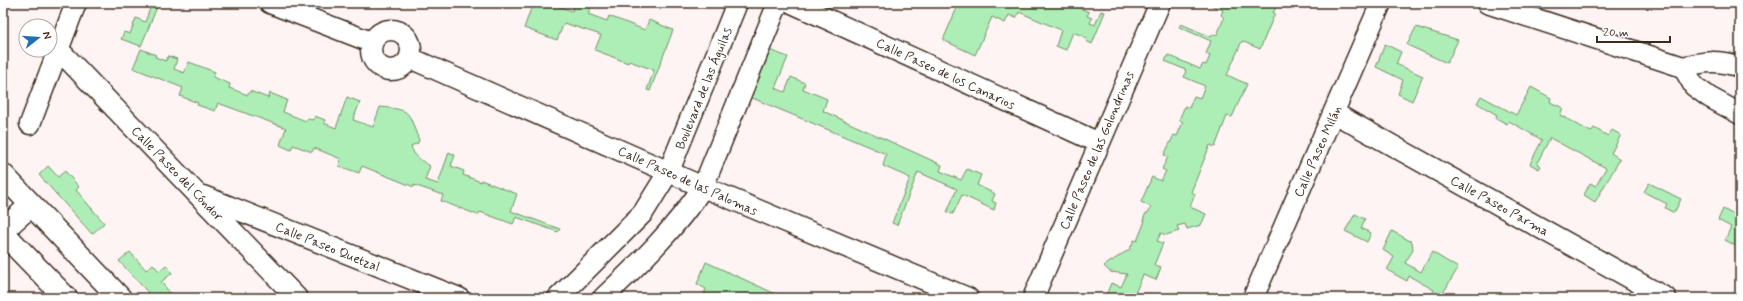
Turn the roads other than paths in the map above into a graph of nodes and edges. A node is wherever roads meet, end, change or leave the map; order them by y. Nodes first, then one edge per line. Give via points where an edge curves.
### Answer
1 (76, 3) edge
2 (270, 3) edge
3 (737, 3) edge
4 (778, 3) edge
5 (792, 3) edge
6 (1160, 3) edge
7 (1382, 3) edge
8 (1487, 3) edge
9 (371, 42) junction
10 (58, 49) joint
11 (55, 58) edge
12 (410, 58) junction
13 (1683, 67) junction
14 (1740, 67) edge
15 (1334, 113) junction
16 (1740, 114) edge
17 (30, 124) dead end
18 (1100, 144) junction
19 (669, 171) junction
20 (3, 175) edge
21 (703, 187) junction
22 (198, 194) junction
23 (31, 205) junction
24 (3, 230) edge
25 (3, 233) edge
26 (1259, 296) edge
27 (66, 298) edge
28 (120, 298) edge
29 (297, 298) edge
30 (458, 298) edge
31 (558, 298) edge
32 (603, 298) edge
33 (968, 298) edge
34 (1033, 298) edge
35 (1666, 298) edge

1 - 10 street
2 - 9 street
3 - 19 street, Boulevard de las Águilas
4 - 21 street
5 - 18 street, Calle Paseo de los Canarios
6 - 18 street, Calle Paseo de las Golondrinas
7 - 15 street, Calle Paseo Milán
8 - 13 street
9 - 12 street via 372,58 383,69 399,69
9 - 12 street via 382,31 398,31 410,42
10 - 22 street, Calle Paseo del Cóndor
11 - 17 street
12 - 19 street, Calle Paseo de las Palomas
13 - 14 street via 1704,61 1724,62
13 - 16 street via 1694,86 1709,98
15 - 26 street, Calle Paseo Milán
15 - 35 street, Calle Paseo Parma
18 - 34 street, Calle Paseo de las Golondrinas
19 - 21 street, Calle Paseo de las Palomas
19 - 31 street, Boulevard de las Águilas via 643,213
20 - 23 street
21 - 32 street via 688,209 642,261
21 - 33 street, Calle Paseo de las Palomas
22 - 29 street, Calle Paseo del Cóndor
22 - 30 street, Calle Paseo Quetzal
23 - 24 street
23 - 28 street
25 - 27 street

